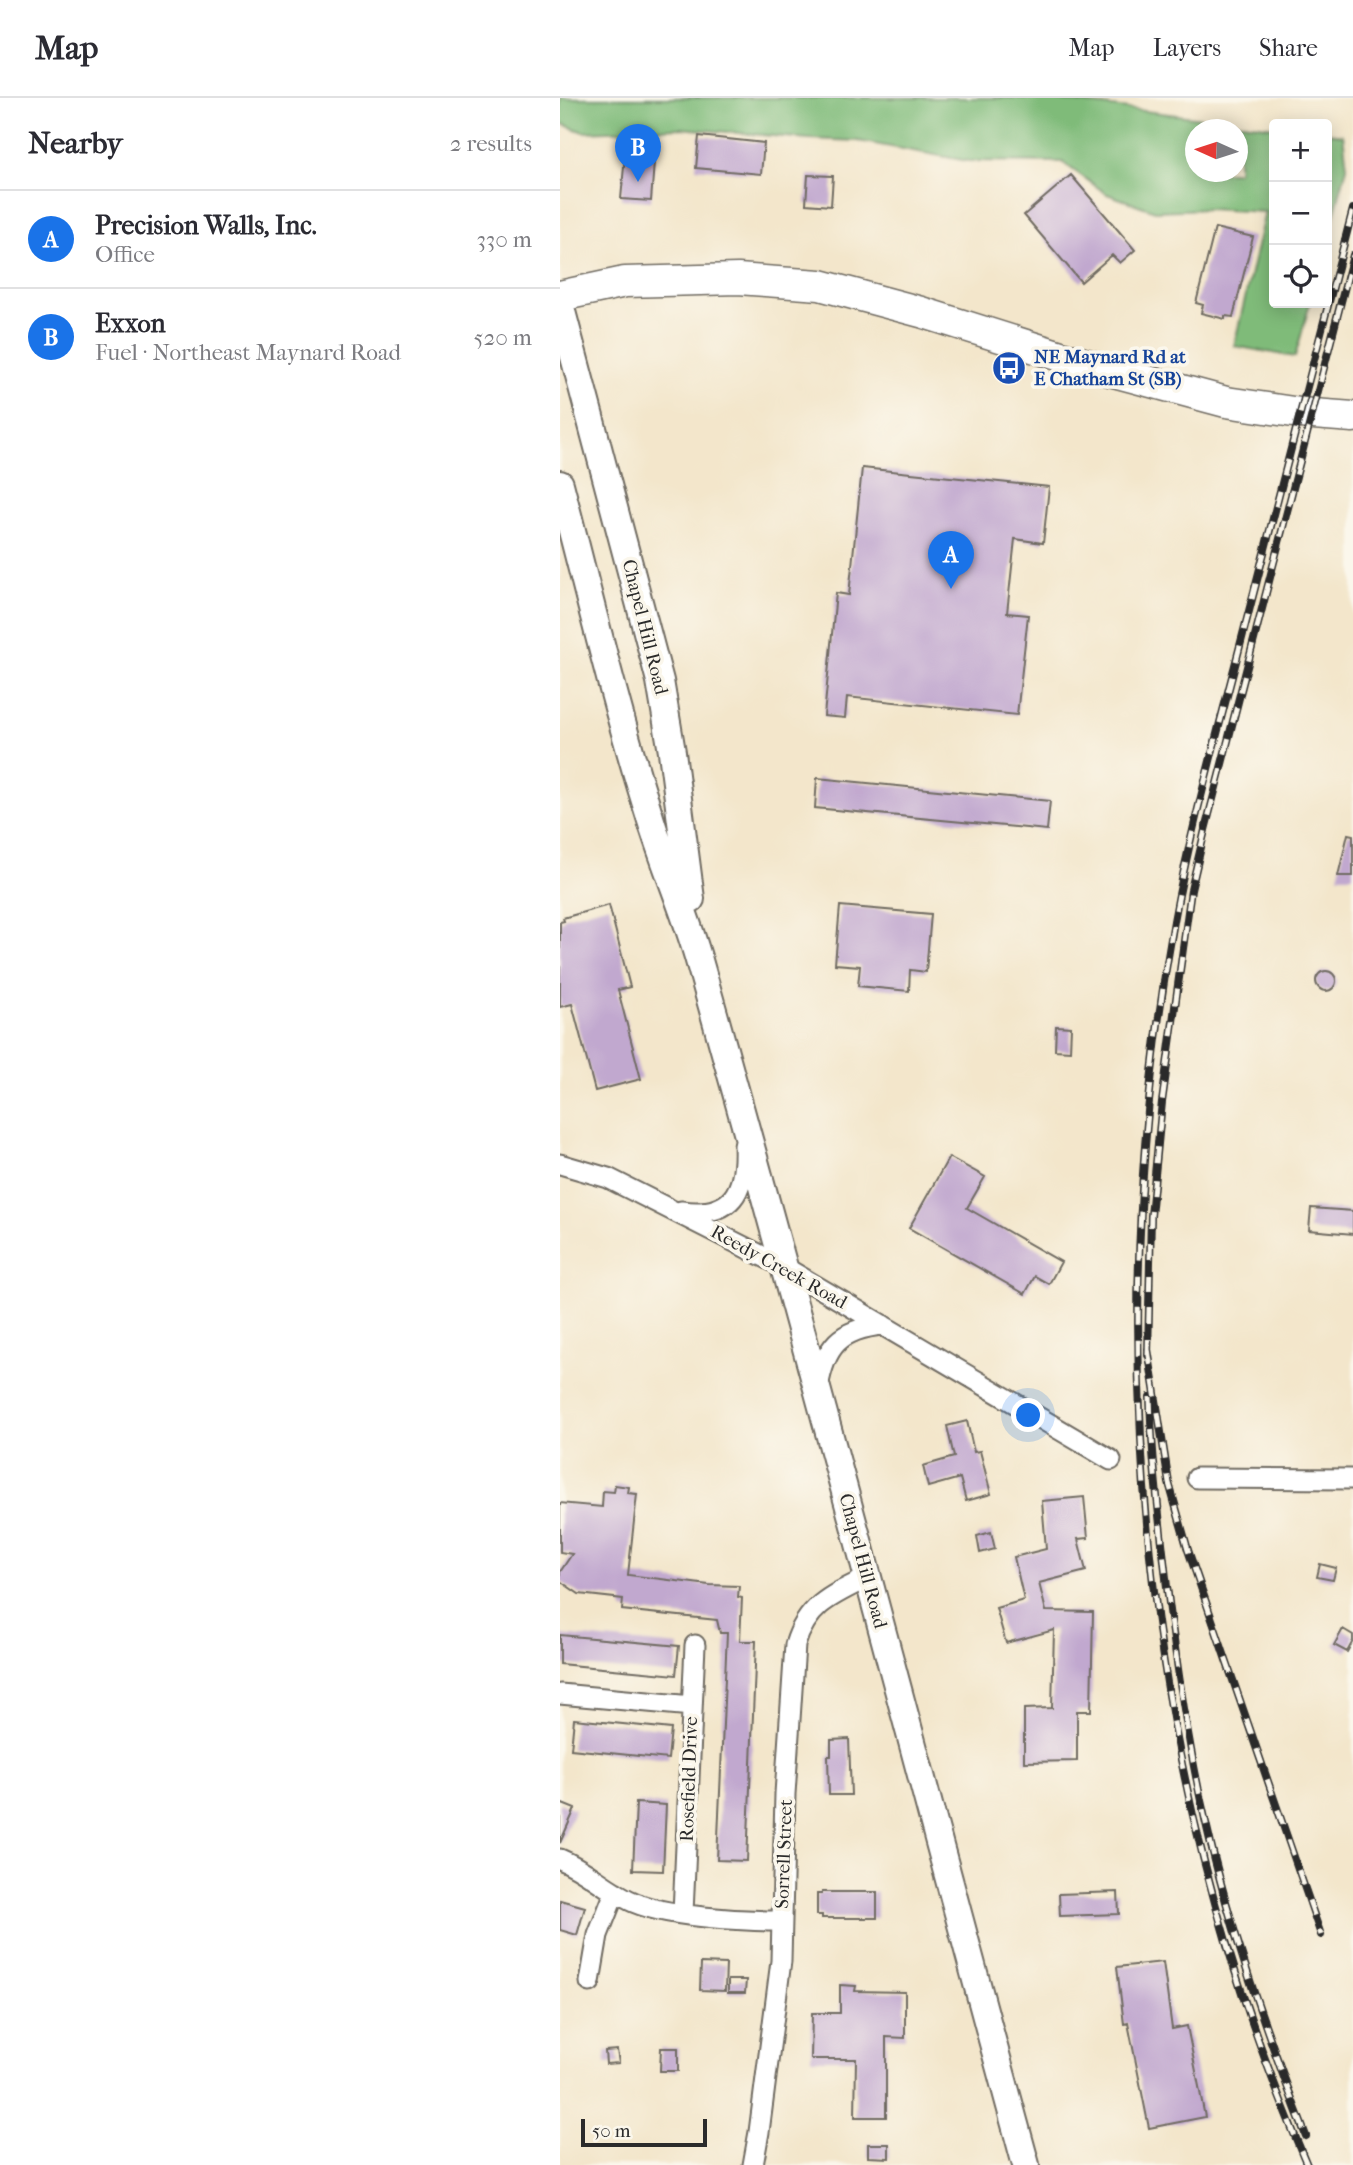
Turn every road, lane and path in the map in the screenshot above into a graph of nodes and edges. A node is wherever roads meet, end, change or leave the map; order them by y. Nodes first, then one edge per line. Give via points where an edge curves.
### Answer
1 (560, 296) edge
2 (560, 304) edge
3 (1353, 417) edge
4 (560, 484) edge
5 (698, 956) junction
6 (744, 1119) junction
7 (560, 1164) edge
8 (673, 1210) junction
9 (784, 1267) junction
10 (883, 1325) junction
11 (818, 1389) junction
12 (1111, 1460) dead end
13 (1197, 1478) dead end
14 (1353, 1479) edge
15 (867, 1578) junction
16 (695, 1645) dead end
17 (560, 1695) edge
18 (692, 1706) junction
19 (560, 1859) edge
20 (615, 1892) junction
21 (683, 1913) junction
22 (782, 1921) junction
23 (590, 1982) dead end
24 (752, 2165) edge
25 (1026, 2165) edge

1 - 3 main road via 625,282 738,279 820,285 1226,402
2 - 5 main road, Chapel Hill Road via 660,681
4 - 5 main road, Chapel Hill Road via 642,792
5 - 6 main road, Chapel Hill Road
6 - 8 street, Reedy Creek Road via 745,1163 738,1193 717,1210
6 - 9 main road, Chapel Hill Road
7 - 8 street, Reedy Creek Road via 608,1178
8 - 9 street, Reedy Creek Road
9 - 10 street, Reedy Creek Road
9 - 11 main road, Chapel Hill Road
10 - 11 street, Reedy Creek Road via 838,1340 827,1355
10 - 12 street, Reedy Creek Road
11 - 15 main road, Chapel Hill Road
13 - 14 street
15 - 22 street, Sorrell Street via 822,1602 803,1624 795,1645
15 - 25 main road, Chapel Hill Road
16 - 18 street, Rosefield Drive
17 - 18 street
18 - 21 street, Rosefield Drive
19 - 20 street via 589,1872
20 - 21 street via 646,1907
20 - 23 street via 598,1935
21 - 22 street
22 - 24 street, Sorrell Street

